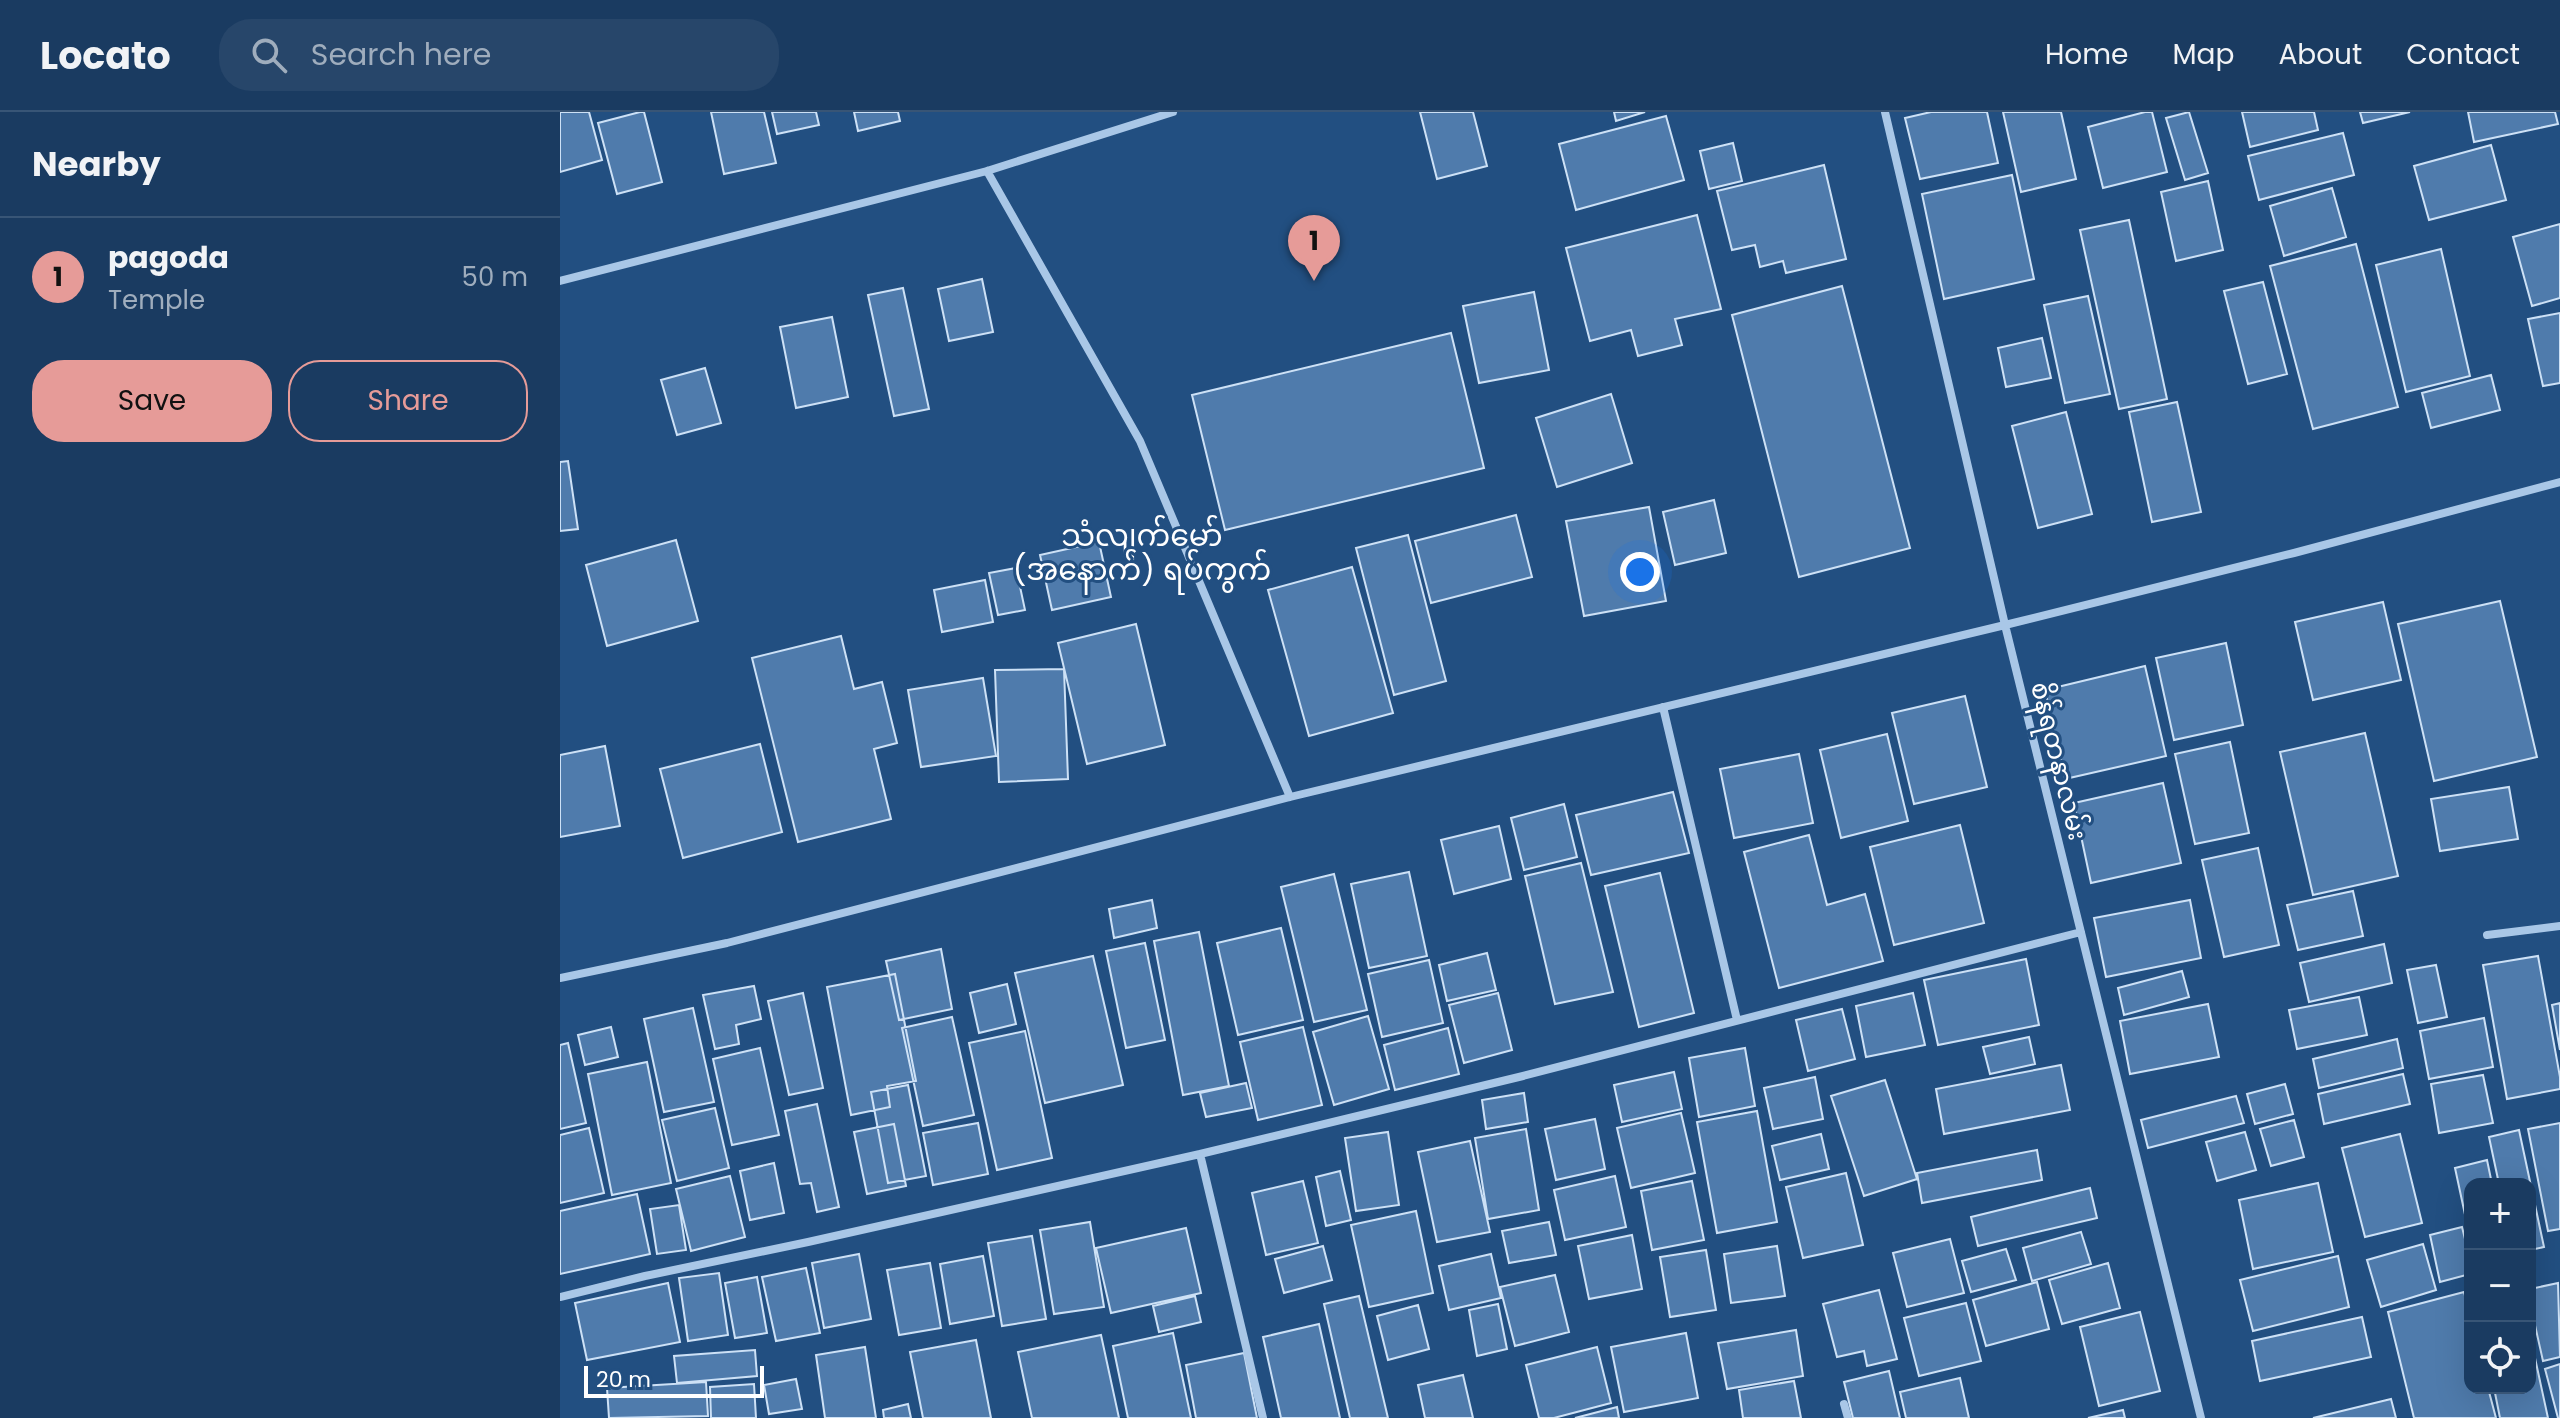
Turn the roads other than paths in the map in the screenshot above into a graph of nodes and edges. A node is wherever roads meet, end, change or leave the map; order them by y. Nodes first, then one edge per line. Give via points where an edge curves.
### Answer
1 (1173, 112) edge
2 (1885, 112) edge
3 (987, 171) junction
4 (560, 281) edge
5 (2560, 482) edge
6 (2005, 625) junction
7 (1663, 707) junction
8 (1290, 797) junction
9 (2560, 926) edge
10 (2081, 932) junction
11 (2487, 935) dead end
12 (560, 978) edge
13 (1737, 1020) junction
14 (1200, 1154) junction
15 (560, 1297) edge
16 (1844, 1404) dead end
17 (1263, 1418) edge
18 (1848, 1418) edge
19 (2201, 1418) edge

1 - 3 street
2 - 6 street, စိန်ရတနာလမ်း
3 - 4 street
3 - 8 street via 1140,441
5 - 6 street
6 - 7 street
6 - 10 street, စိန်ရတနာလမ်း
7 - 8 street
7 - 13 street
8 - 12 street via 727,943
9 - 11 street
10 - 13 street
10 - 19 street, စိန်ရတနာလမ်း
13 - 14 street
14 - 15 street
14 - 17 street
16 - 18 street

